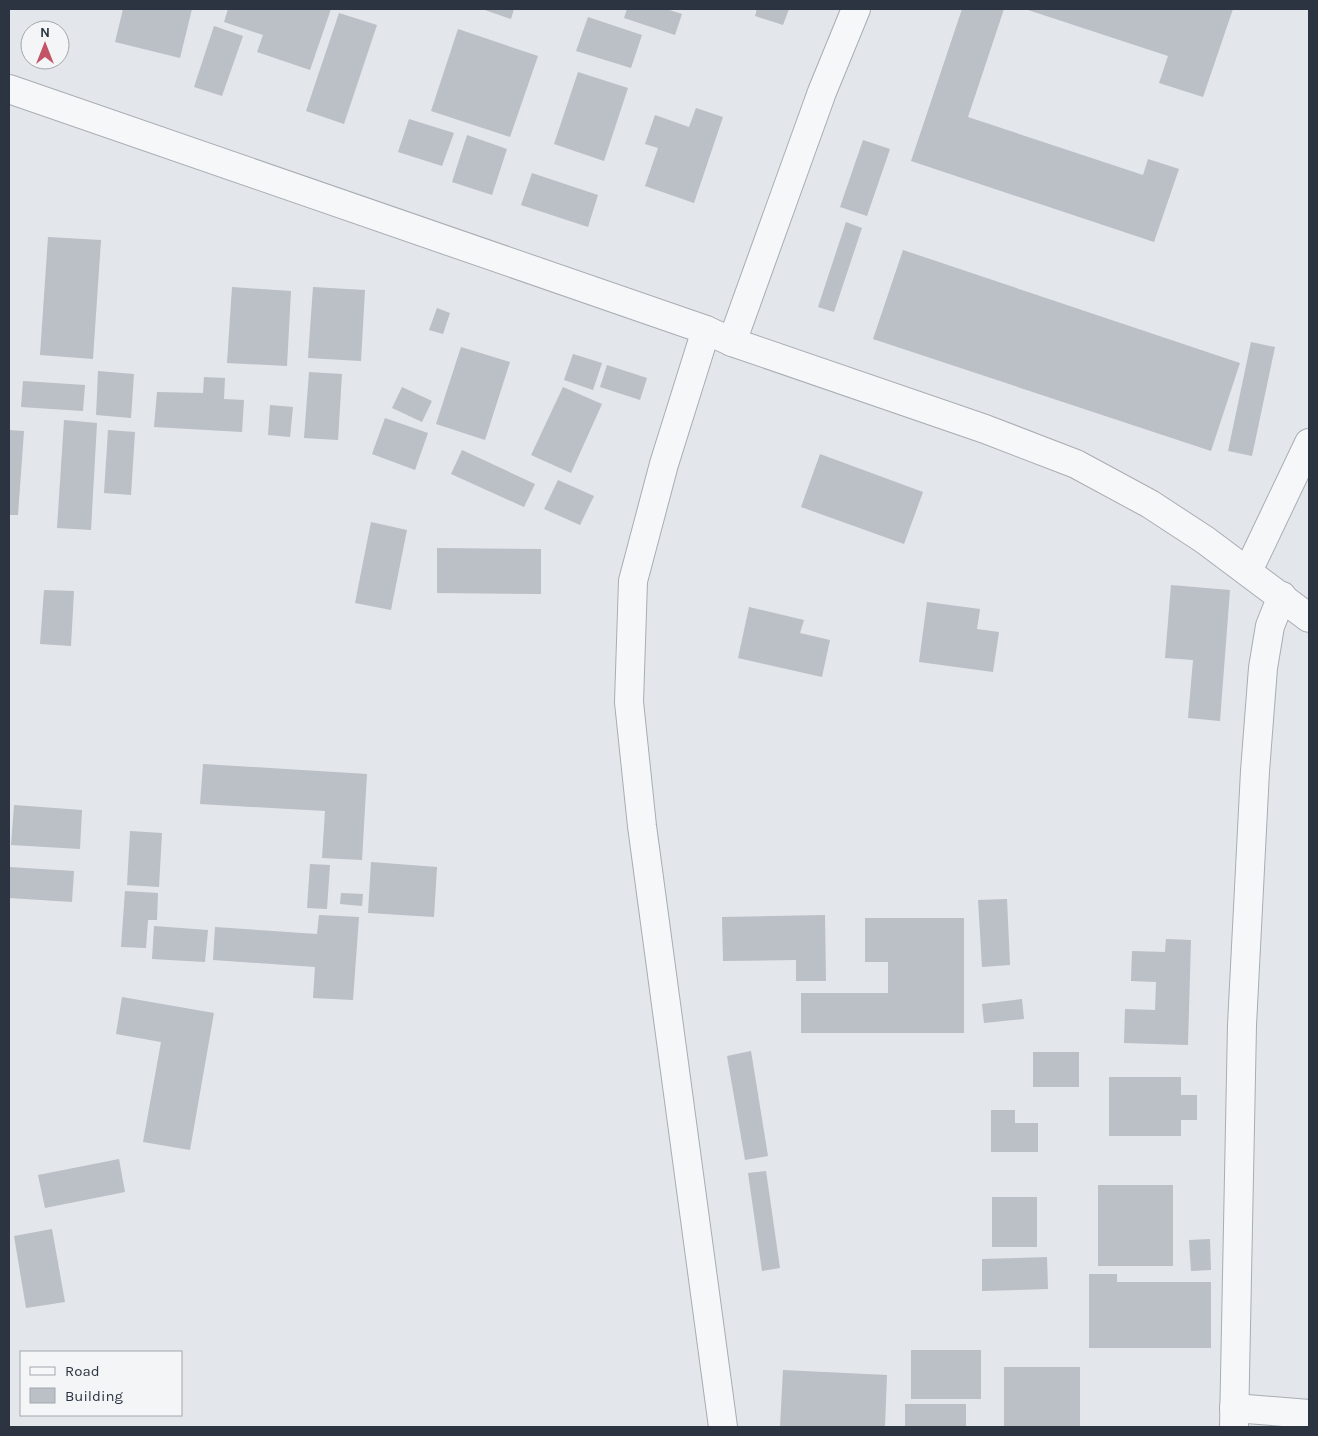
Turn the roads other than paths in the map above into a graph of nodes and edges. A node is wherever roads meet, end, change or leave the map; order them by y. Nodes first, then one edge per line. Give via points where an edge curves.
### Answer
1 (856, 9) edge
2 (9, 89) edge
3 (706, 330) junction
4 (732, 342) junction
5 (1309, 443) edge
6 (1248, 571) junction
7 (1282, 596) junction
8 (1309, 618) edge
9 (1309, 1414) edge
10 (1234, 1418) edge
11 (723, 1427) edge

1 - 4 street via 822,92
2 - 3 street
3 - 4 street
3 - 11 street via 664,464 633,581 629,702
4 - 6 street via 985,429 1076,464 1150,504
5 - 6 street
6 - 7 street
7 - 8 street
7 - 10 street via 1270,626 1263,668 1255,771 1242,1025
9 - 10 street

